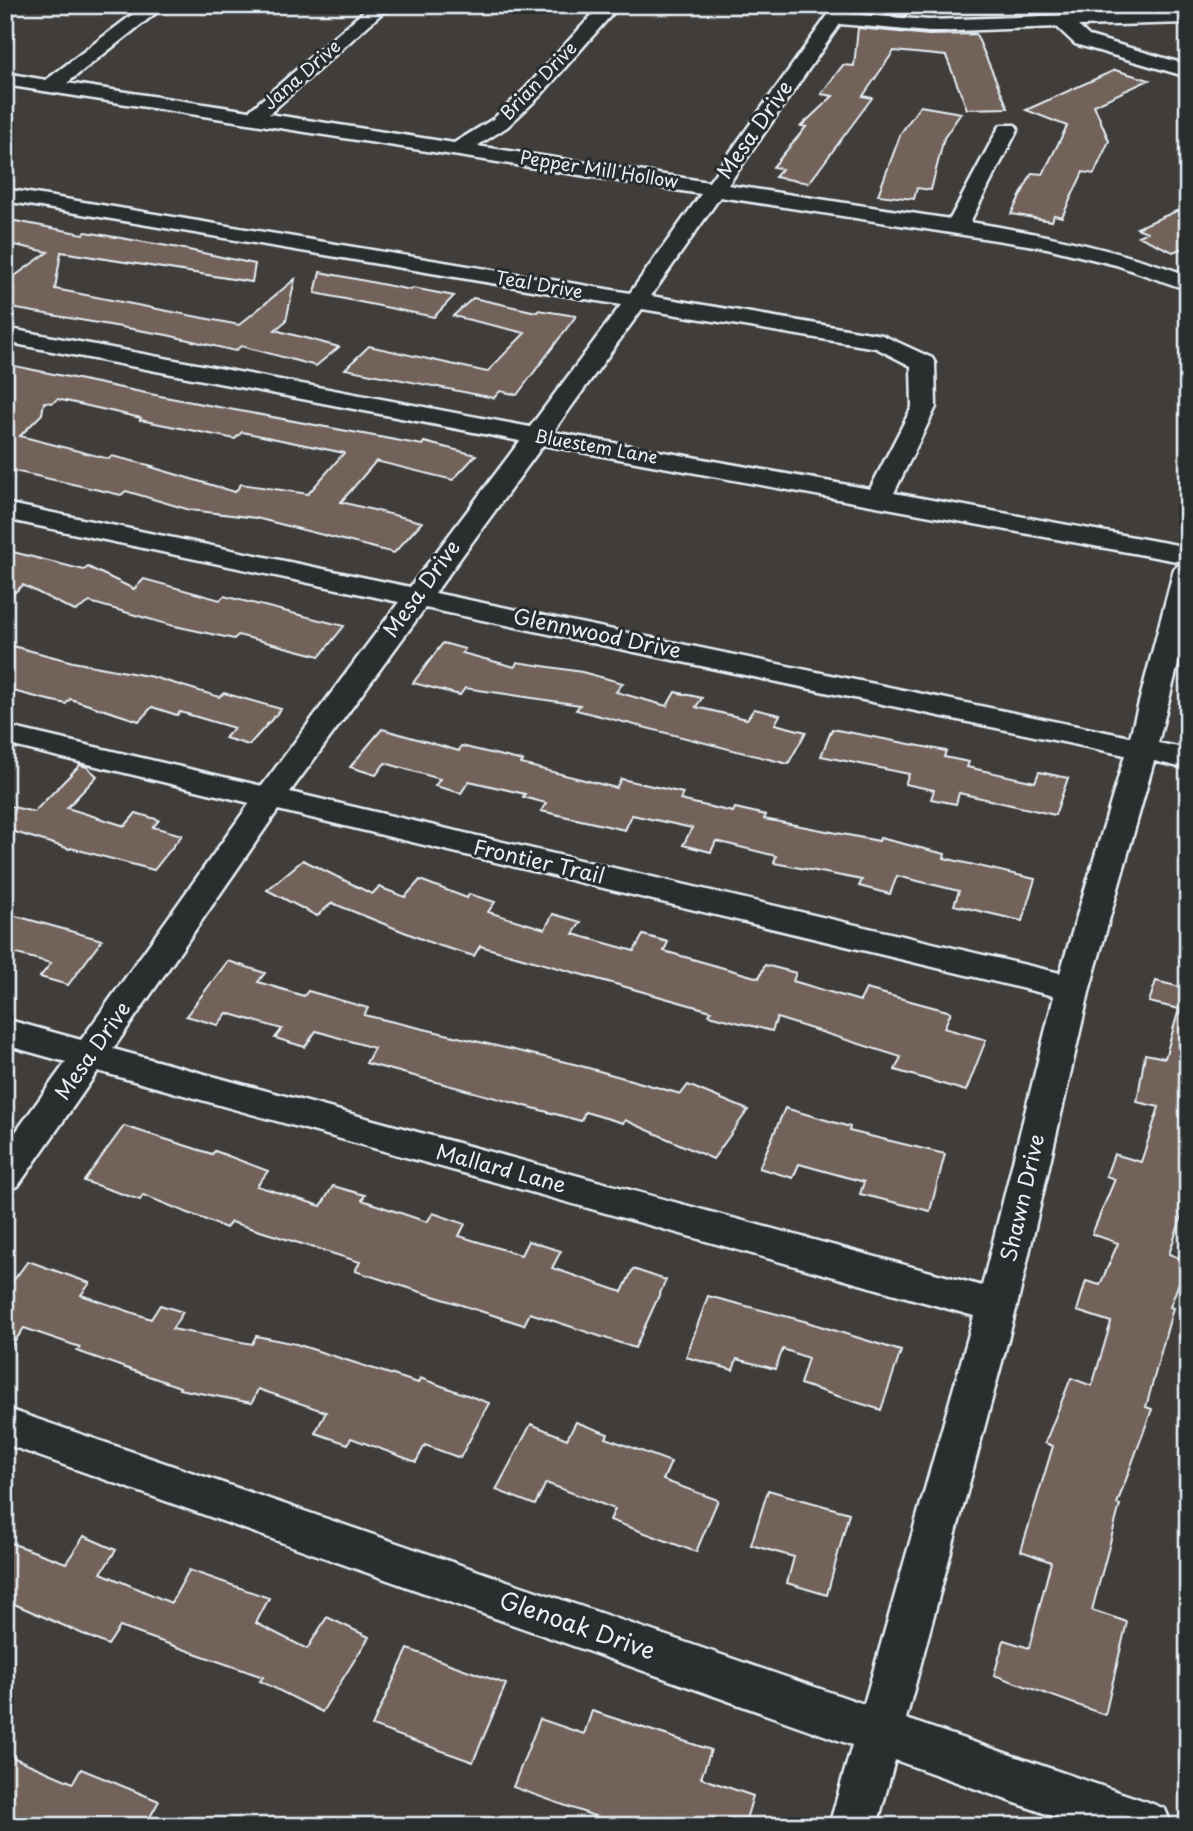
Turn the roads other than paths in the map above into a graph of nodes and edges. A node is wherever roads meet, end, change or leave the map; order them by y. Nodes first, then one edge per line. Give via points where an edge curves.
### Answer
1 (156, 5) edge
2 (382, 5) edge
3 (611, 5) edge
4 (839, 11) edge
5 (1188, 17) edge
6 (1063, 23) junction
7 (1188, 71) edge
8 (5, 79) edge
9 (50, 86) junction
10 (255, 116) junction
11 (1008, 129) dead end
12 (460, 148) junction
13 (714, 188) junction
14 (5, 195) edge
15 (957, 226) junction
16 (1186, 281) edge
17 (636, 301) junction
18 (5, 335) edge
19 (536, 436) junction
20 (878, 499) junction
21 (5, 511) edge
22 (1188, 555) edge
23 (1188, 569) edge
24 (416, 596) junction
25 (5, 735) edge
26 (1142, 748) junction
27 (1188, 759) edge
28 (269, 799) junction
29 (1073, 988) junction
30 (5, 1032) edge
31 (91, 1055) junction
32 (5, 1176) edge
33 (997, 1306) junction
34 (5, 1426) edge
35 (878, 1731) junction
36 (853, 1826) edge
37 (1148, 1826) edge

1 - 9 street
2 - 10 street, Jana Drive
3 - 12 street, Brian Drive via 534,92
4 - 6 street via 929,26
4 - 13 street, Mesa Drive
5 - 6 street
6 - 7 street via 1082,40
8 - 9 street, Pepper Mill Hollow
9 - 10 street, Pepper Mill Hollow
10 - 12 street, Pepper Mill Hollow
11 - 15 street
12 - 13 street, Pepper Mill Hollow
13 - 15 street, Pepper Mill Hollow
13 - 17 street, Mesa Drive
14 - 17 street, Teal Drive
15 - 16 street, Pepper Mill Hollow via 1088,250
17 - 19 street, Mesa Drive
17 - 20 street, Teal Drive via 882,342 923,363 924,407
18 - 19 street, Bluestem Lane
19 - 20 street, Bluestem Lane
19 - 24 street, Mesa Drive
20 - 22 street, Bluestem Lane
21 - 24 street, Glennwood Drive
23 - 26 street, Shawn Drive
24 - 26 street, Glennwood Drive
24 - 28 street, Mesa Drive
25 - 28 street, Frontier Trail
26 - 27 street, Glennwood Drive
26 - 29 street, Shawn Drive
28 - 29 street, Frontier Trail
28 - 31 street, Mesa Drive
29 - 33 street, Shawn Drive
30 - 31 street, Mallard Lane
31 - 32 street, Mesa Drive
31 - 33 street, Mallard Lane
33 - 35 street, Shawn Drive
34 - 35 street, Glenoak Drive
35 - 36 street, Shawn Drive
35 - 37 street, Glenoak Drive

